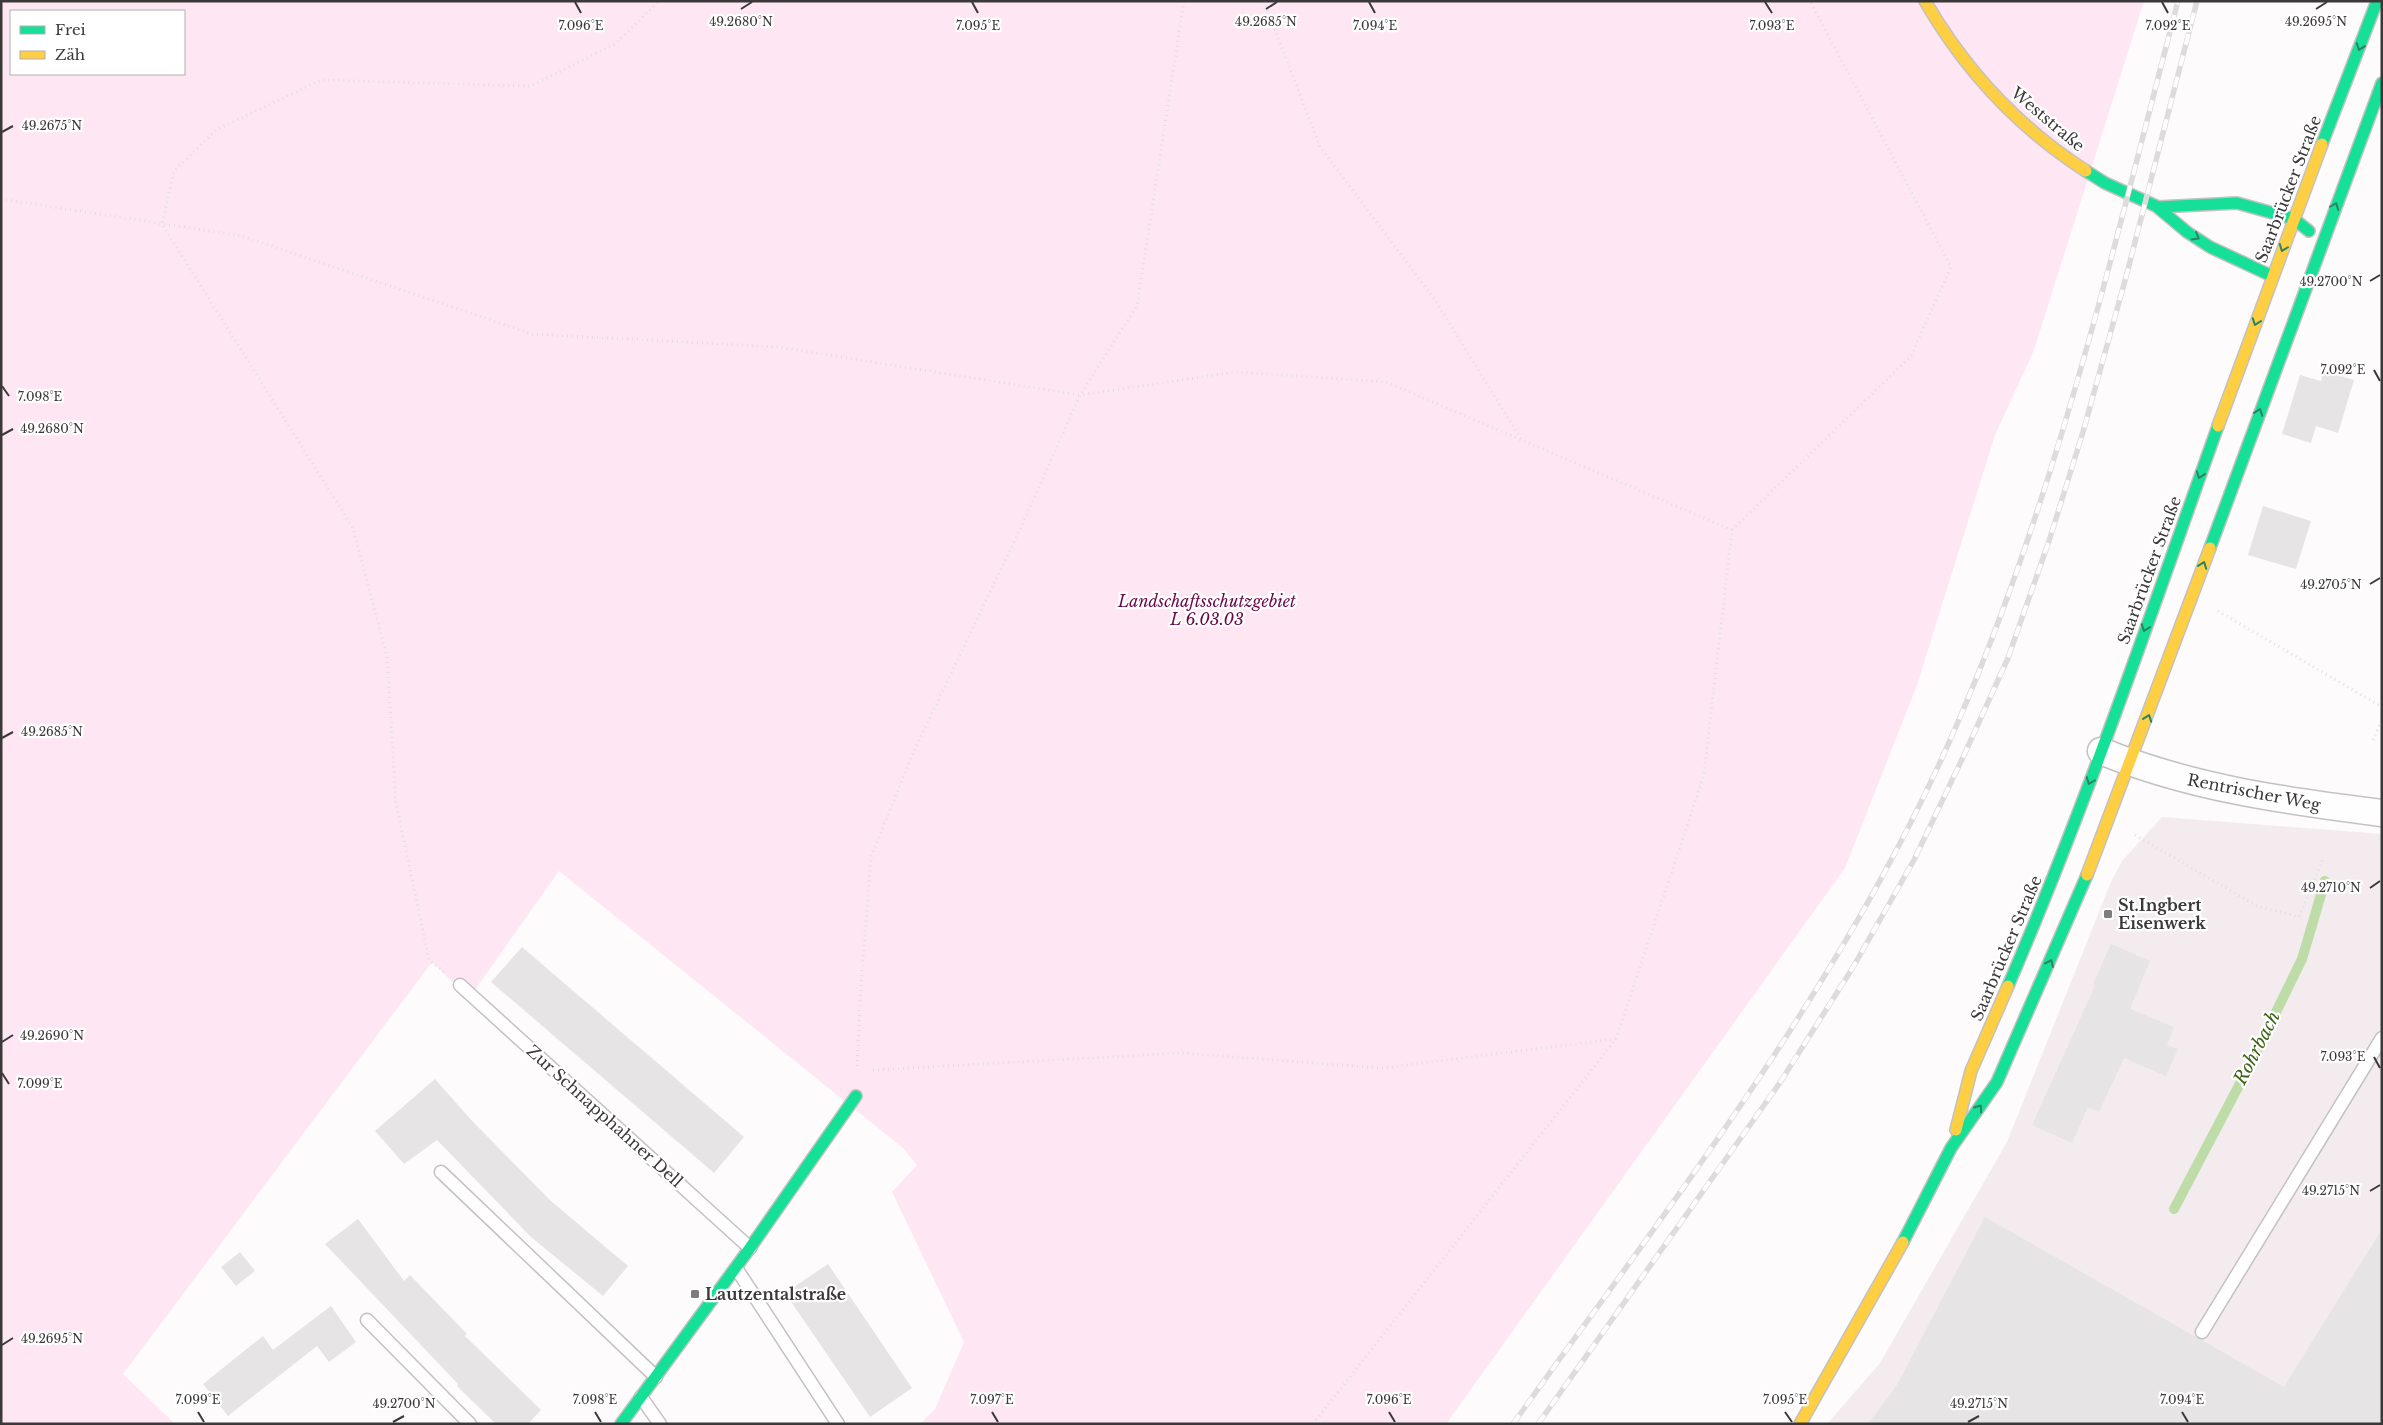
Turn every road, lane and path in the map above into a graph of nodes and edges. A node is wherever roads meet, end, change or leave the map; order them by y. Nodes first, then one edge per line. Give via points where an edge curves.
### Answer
1 (659, 1) edge
2 (1184, 1) edge
3 (1264, 1) edge
4 (1810, 1) edge
5 (1925, 1) edge
6 (2377, 1) edge
7 (2382, 82) edge
8 (1, 199) edge
9 (2158, 207) junction
10 (2294, 220) junction
11 (162, 224) junction
12 (2318, 252) junction
13 (2304, 264) dead end
14 (2289, 272) dead end
15 (2272, 276) junction
16 (1080, 395) junction
17 (1521, 440) junction
18 (1732, 530) junction
19 (2192, 596) junction
20 (2382, 707) edge
21 (2382, 720) edge
22 (2373, 740) dead end
23 (2101, 751) junction
24 (2131, 764) junction
25 (2382, 812) edge
26 (2108, 820) junction
27 (2323, 860) dead end
28 (460, 985) joint
29 (2382, 1038) edge
30 (1616, 1039) junction
31 (857, 1071) junction
32 (856, 1096) joint
33 (1951, 1148) junction
34 (441, 1172) dead end
35 (750, 1248) junction
36 (736, 1268) junction
37 (367, 1320) dead end
38 (2202, 1332) dead end
39 (656, 1376) junction
40 (641, 1397) junction
41 (470, 1424) edge
42 (621, 1424) edge
43 (660, 1424) edge
44 (838, 1424) edge
45 (1313, 1424) edge
46 (1800, 1424) edge

1 - 11 path via 615,44 531,86 321,80 216,130 174,171
2 - 16 path via 1137,306
3 - 17 path via 1320,147 1435,300
4 - 18 path via 1950,267 1911,356
5 - 9 main road, Weststraße via 1968,65 2011,113 2052,148 2098,179
6 -> 10 main road, Saarbrücker Straße
12 -> 7 main road, Saarbrücker Straße
8 - 11 path
9 - 10 main road, Weststraße via 2238,203
9 -> 15 main road, Weststraße via 2191,235
10 - 12 main road via 2312,233
10 -> 15 main road, Saarbrücker Straße
11 - 16 path via 242,236 532,334 778,347
11 - 28 path via 353,528 387,657 396,803 429,960
12 - 13 main road
19 -> 12 main road, Saarbrücker Straße
14 - 15 main road
15 -> 23 main road, Saarbrücker Straße
16 - 17 path via 1236,372 1386,382
16 - 31 path via 1024,523 914,750 872,857
17 - 18 path
18 - 30 path via 1704,775
19 - 20 path
24 -> 19 main road, Saarbrücker Straße
21 - 22 path
23 - 24 street, Rentrischer Weg
23 -> 33 main road, Saarbrücker Straße via 2043,905 1971,1071
24 - 25 street, Rentrischer Weg via 2211,786 2292,801
24 - 26 main road, Saarbrücker Straße
26 - 27 path via 2258,906 2299,917
33 -> 26 main road, Saarbrücker Straße via 1997,1082 2071,916
28 - 35 lane, Zur Schnapphahner Dell
29 - 38 lane
30 - 31 path via 1382,1068 1181,1053
30 - 45 path
31 - 32 path
32 - 35 main road
33 - 46 main road, Saarbrücker Straße via 1887,1272
34 - 39 lane
35 - 36 main road
36 - 39 main road
36 - 44 lane
37 - 41 lane
39 - 40 main road
40 - 42 main road
40 - 43 lane

